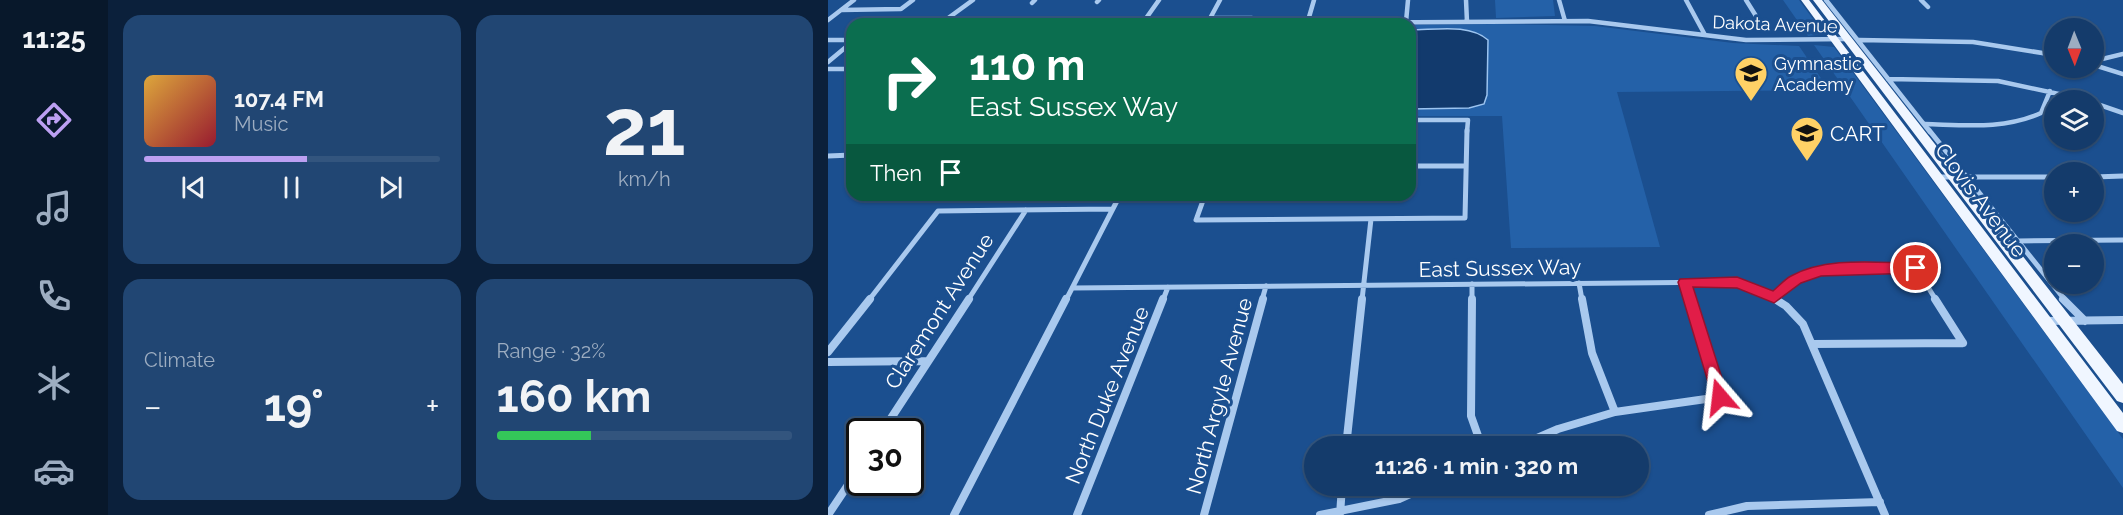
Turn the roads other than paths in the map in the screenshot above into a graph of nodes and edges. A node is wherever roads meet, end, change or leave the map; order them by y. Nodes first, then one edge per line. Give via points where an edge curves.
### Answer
1 (854, 0) edge
2 (913, 0) edge
3 (973, 0) edge
4 (1159, 0) edge
5 (1220, 0) edge
6 (1314, 0) edge
7 (1408, 0) edge
8 (1466, 0) edge
9 (1559, 0) edge
10 (1686, 0) edge
11 (1746, 0) edge
12 (1804, 0) edge
13 (1817, 0) edge
14 (1826, 0) edge
15 (1921, 0) edge
16 (1928, 7) dead end
17 (841, 10) junction
18 (1756, 16) dead end
19 (952, 18) edge
20 (1146, 18) edge
21 (1210, 18) joint
22 (1252, 18) dead end
23 (1309, 18) edge
24 (1406, 18) edge
25 (828, 20) edge
26 (1565, 21) junction
27 (1416, 22) edge
28 (1467, 22) junction
29 (1705, 35) junction
30 (1834, 39) junction
31 (1847, 39) junction
32 (828, 40) edge
33 (1859, 40) junction
34 (846, 41) edge
35 (846, 46) edge
36 (2044, 53) edge
37 (2123, 54) edge
38 (2104, 60) edge
39 (828, 62) edge
40 (2104, 67) edge
41 (828, 69) edge
42 (846, 69) edge
43 (2123, 74) edge
44 (1888, 79) junction
45 (2044, 90) edge
46 (2044, 106) edge
47 (2104, 106) edge
48 (2123, 113) edge
49 (1416, 120) edge
50 (1924, 124) junction
51 (846, 155) edge
52 (828, 156) edge
53 (1416, 166) edge
54 (1465, 166) junction
55 (2123, 176) edge
56 (1937, 177) junction
57 (1961, 177) junction
58 (2044, 177) edge
59 (2104, 177) edge
60 (1117, 201) edge
61 (1203, 201) edge
62 (1113, 209) junction
63 (1026, 210) junction
64 (1371, 219) junction
65 (2123, 240) edge
66 (2018, 242) junction
67 (1685, 282) junction
68 (1579, 283) junction
69 (1472, 284) junction
70 (1362, 285) junction
71 (1266, 286) junction
72 (1168, 287) junction
73 (1072, 288) junction
74 (1774, 298) junction
75 (2123, 320) edge
76 (2045, 321) junction
77 (2065, 321) junction
78 (2085, 321) junction
79 (1812, 344) junction
80 (828, 352) edge
81 (928, 361) junction
82 (828, 362) edge
83 (2123, 396) edge
84 (1615, 412) junction
85 (891, 418) edge
86 (2123, 426) edge
87 (1347, 436) edge
88 (1478, 436) edge
89 (1542, 436) edge
90 (846, 488) edge
91 (1341, 496) edge
92 (1406, 496) edge
93 (1880, 502) junction
94 (1340, 513) edge
95 (828, 515) edge
96 (954, 515) edge
97 (1077, 515) edge
98 (1204, 515) edge
99 (1320, 515) edge
100 (1708, 515) edge
101 (1885, 515) edge

1 - 17 street
2 - 17 street via 902,9
3 - 19 street
4 - 20 street
5 - 21 street
6 - 23 street
7 - 24 street
8 - 28 street
9 - 26 street
10 - 29 street
11 - 18 street
12 - 30 main road, Clovis Avenue
13 - 31 main road, Clovis Avenue
14 - 33 street
15 - 16 street
17 - 25 street
21 - 22 street
26 - 28 street, Dakota Avenue
26 - 29 street, Dakota Avenue
27 - 28 street, Dakota Avenue
29 - 30 street, Dakota Avenue via 1763,40
30 - 31 street, Dakota Avenue
30 - 56 main road, Clovis Avenue
31 - 57 main road, Clovis Avenue
32 - 34 street
33 - 36 street via 1956,41
33 - 44 street
35 - 39 street
37 - 38 street
40 - 43 street
41 - 42 street
44 - 45 street via 1982,80
44 - 50 street
46 - 50 street via 2041,113 2007,124
47 - 48 street
49 - 54 street via 1468,120
50 - 57 street
51 - 52 street
53 - 54 street
54 - 64 street via 1465,218
55 - 59 street
56 - 57 street
56 - 76 main road, Clovis Avenue
57 - 58 street
57 - 66 street
57 - 77 main road, Clovis Avenue
60 - 62 street
61 - 64 street via 1196,220
62 - 63 street
62 - 73 street
63 - 80 street via 938,211
63 - 81 street, Claremont Avenue
64 - 70 street
65 - 66 street
66 - 78 street
67 - 68 street, East Sussex Way
67 - 74 street, East Sussex Way via 1737,282
67 - 84 street via 1720,397
68 - 69 street, East Sussex Way
68 - 84 street via 1592,353
69 - 70 street, East Sussex Way
69 - 88 street via 1471,416
70 - 71 street, East Sussex Way
70 - 87 street
71 - 72 street, East Sussex Way
71 - 98 street, North Argyle Avenue
72 - 73 street, East Sussex Way
72 - 97 street, North Duke Avenue
73 - 96 street
74 - 79 street, East Sussex Way via 1796,315
74 - 79 street via 1796,279 1833,268 1916,268 1963,343
75 - 78 street
76 - 77 street
76 - 86 main road, Clovis Avenue
77 - 78 street
77 - 83 main road, Clovis Avenue
79 - 93 street, East Sussex Way
81 - 82 street
81 - 85 street, Claremont Avenue
84 - 89 street
90 - 95 street
91 - 94 street
92 - 94 street
93 - 100 street via 1747,506
93 - 101 street, East Sussex Way
94 - 99 street

